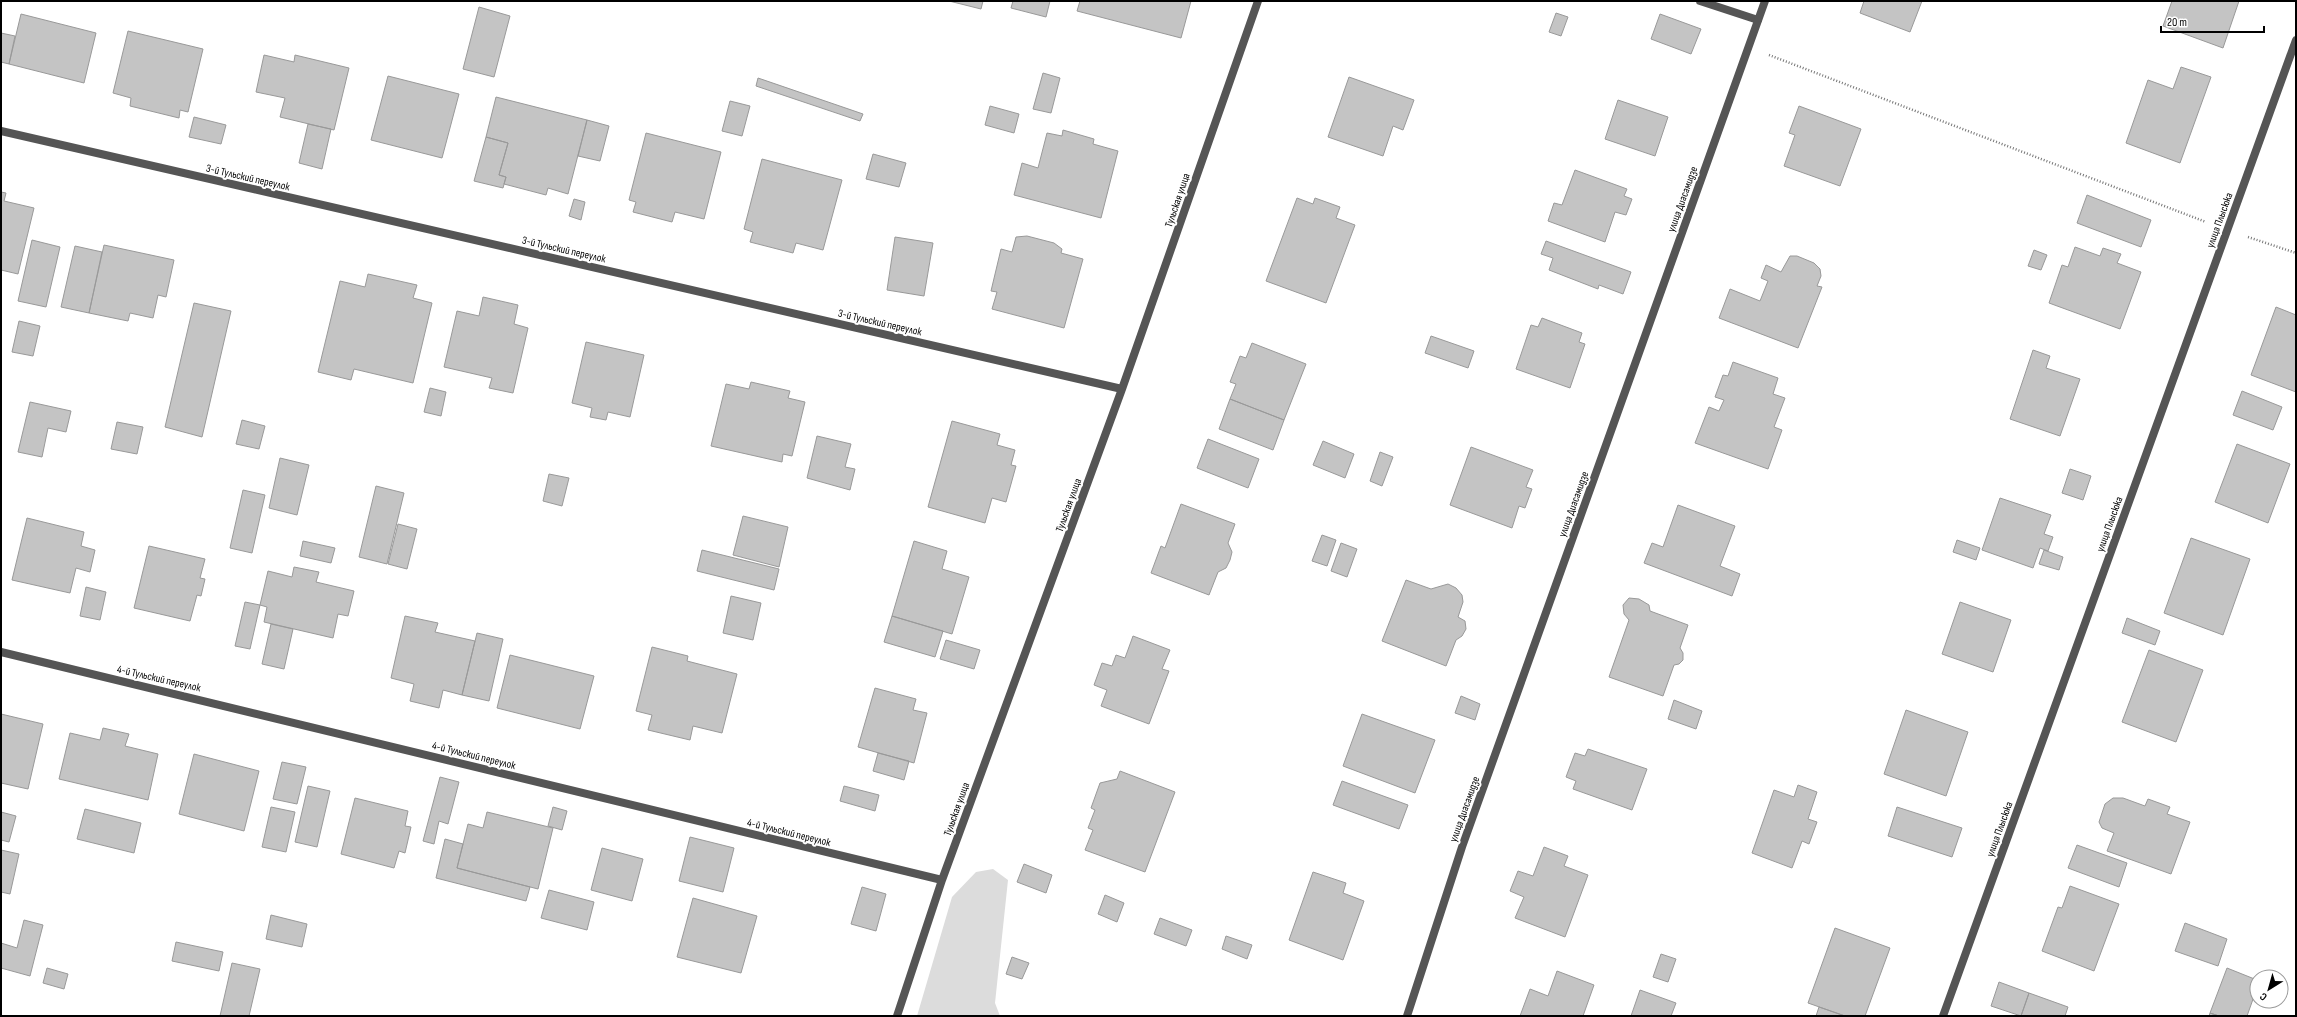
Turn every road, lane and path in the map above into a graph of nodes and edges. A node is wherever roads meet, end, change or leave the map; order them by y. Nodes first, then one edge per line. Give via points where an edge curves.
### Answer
1 (1258, 1) edge
2 (1700, 1) edge
3 (1765, 1) edge
4 (1758, 20) junction
5 (2296, 40) edge
6 (1748, 48) junction
7 (1, 131) edge
8 (2227, 230) junction
9 (2296, 253) edge
10 (1122, 389) junction
11 (1, 652) edge
12 (942, 880) junction
13 (897, 1016) edge
14 (1407, 1016) edge
15 (1943, 1016) edge

1 - 10 street, Тульская улица
2 - 4 street
3 - 4 street, улица Диасамидзе
4 - 6 street, улица Диасамидзе
5 - 8 street, улица Плысюка
6 - 8 path
6 - 14 street, улица Диасамидзе via 1465,839
7 - 10 street, 3-й Тульский переулок
8 - 9 path
8 - 15 street, улица Плысюка
10 - 12 street, Тульская улица
11 - 12 street, 4-й Тульский переулок
12 - 13 street, Тульская улица

